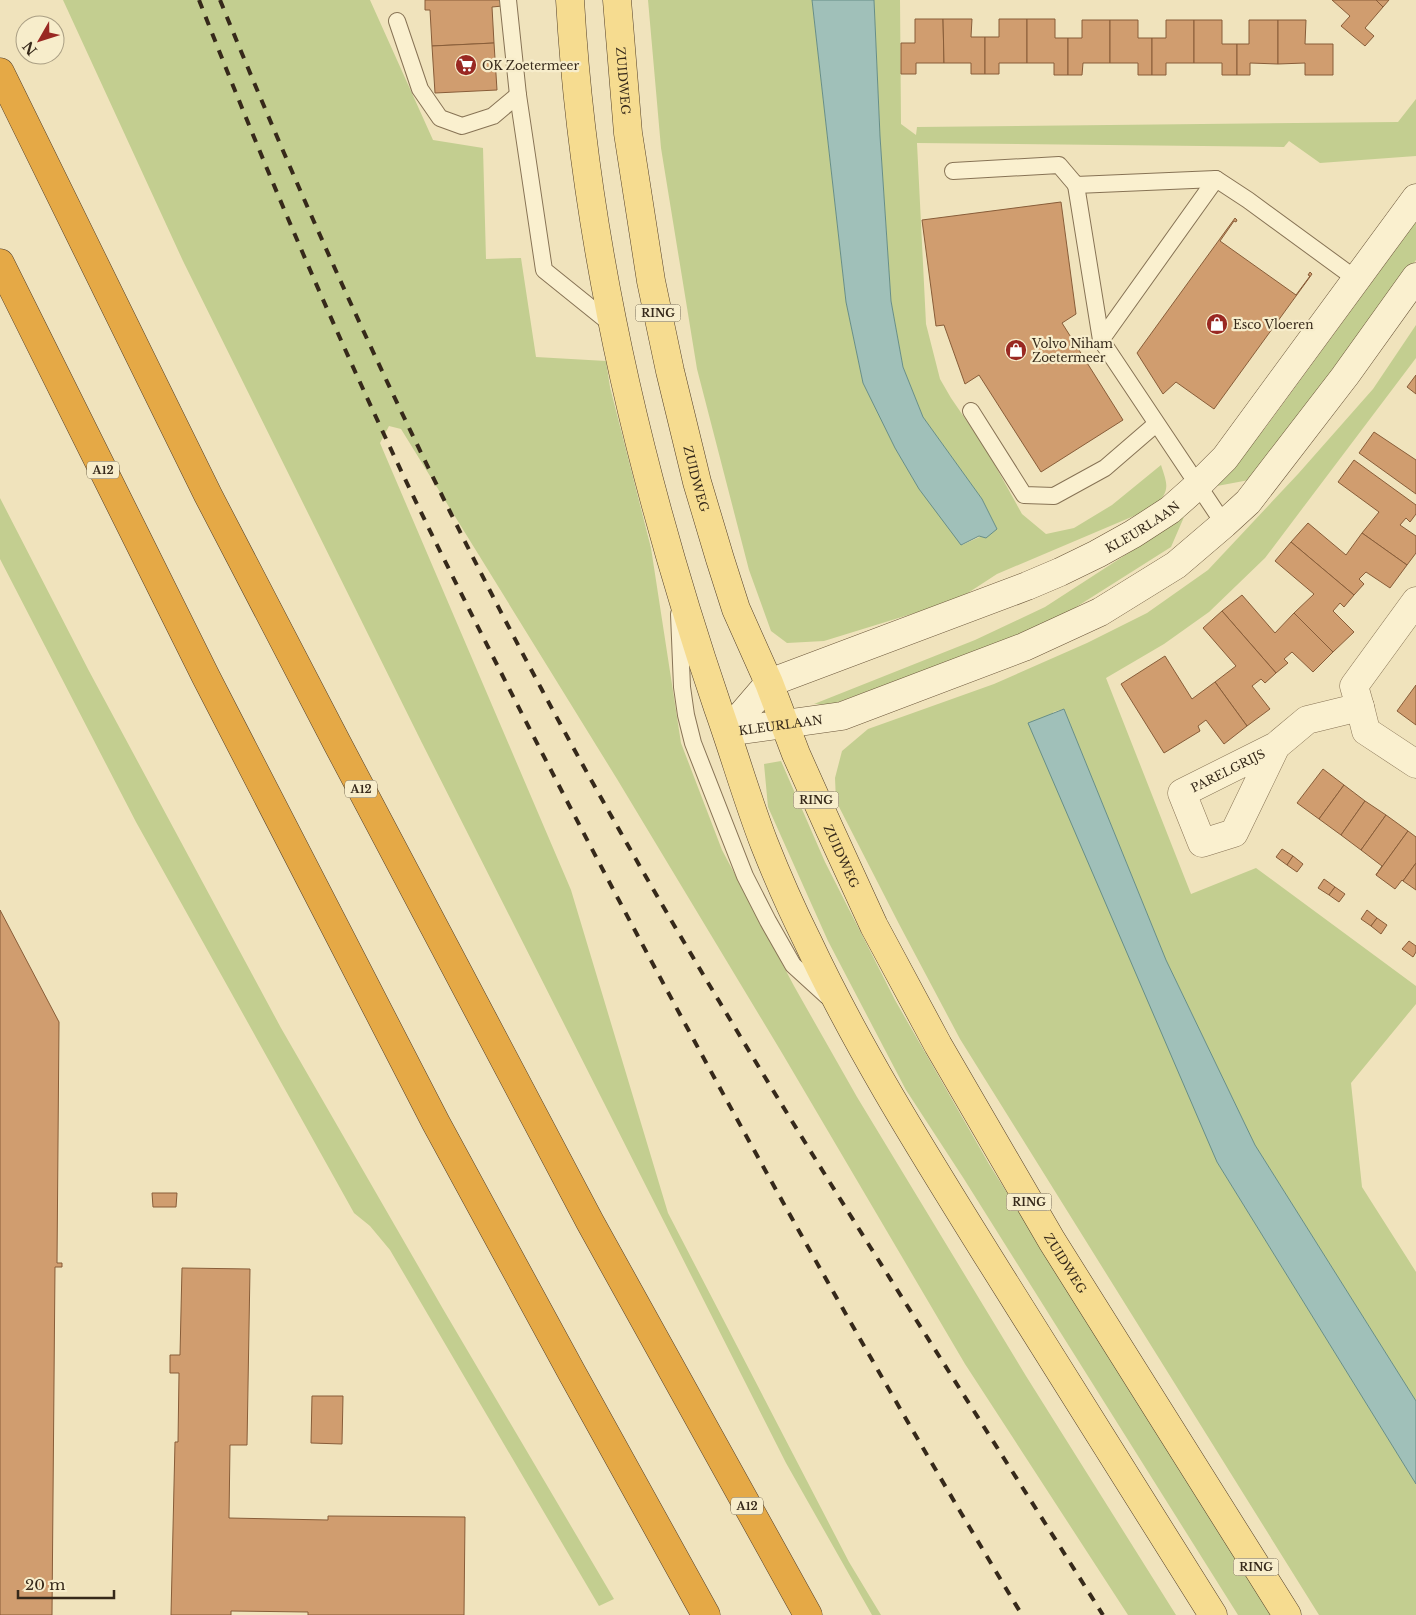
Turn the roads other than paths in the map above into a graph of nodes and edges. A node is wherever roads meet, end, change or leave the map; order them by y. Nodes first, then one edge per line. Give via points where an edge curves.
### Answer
1 (508, 0) edge
2 (570, 0) edge
3 (619, 4) edge
4 (397, 21) dead end
5 (0, 72) edge
6 (518, 95) junction
7 (953, 171) dead end
8 (1216, 178) junction
9 (1076, 185) junction
10 (1416, 198) edge
11 (0, 263) edge
12 (1416, 277) edge
13 (1356, 279) junction
14 (611, 324) junction
15 (1100, 340) junction
16 (971, 411) dead end
17 (1156, 424) junction
18 (1198, 486) junction
19 (1224, 524) junction
20 (678, 584) junction
21 (1416, 601) edge
22 (769, 683) junction
23 (1360, 707) junction
24 (785, 724) junction
25 (727, 732) junction
26 (1276, 746) dead end
27 (1416, 764) edge
28 (844, 1012) junction
29 (706, 1615) edge
30 (808, 1615) edge
31 (1213, 1615) edge
32 (1287, 1615) edge

1 - 6 lane
2 - 14 main road via 585,160
3 - 22 main road, ZUIDWEG / RING via 628,133 651,281 670,371 720,559 736,608
4 - 6 lane via 420,89 440,118 462,126 493,116
5 - 30 highway, A12 via 208,495 351,769 590,1222
6 - 14 lane via 544,270
7 - 9 lane via 1059,165
8 - 9 lane
8 - 13 lane
8 - 15 lane
9 - 15 lane
10 - 13 street, KLEURLAAN
11 - 29 highway, A12 via 206,678 427,1106
12 - 19 street, KLEURLAAN via 1254,494
13 - 18 street, KLEURLAAN via 1225,458
14 - 20 main road via 638,442
15 - 17 lane
16 - 17 lane via 1024,495 1054,496 1105,468
17 - 18 lane
18 - 19 lane
18 - 22 street, KLEURLAAN via 1154,521 1079,564
19 - 24 street, KLEURLAAN via 1176,566 1100,612 1024,647 842,716
20 - 25 main road
20 - 28 lane via 682,687 693,743 749,884 793,964
21 - 23 street via 1354,686
22 - 24 main road, ZUIDWEG / RING
22 - 25 street, KLEURLAAN
23 - 26 street, PARELGRIJS via 1307,720
23 - 27 street via 1366,731
24 - 25 street, KLEURLAAN
24 - 32 main road, ZUIDWEG / RING via 850,875 938,1044 1052,1241
25 - 28 main road via 773,866
28 - 31 main road via 946,1190

